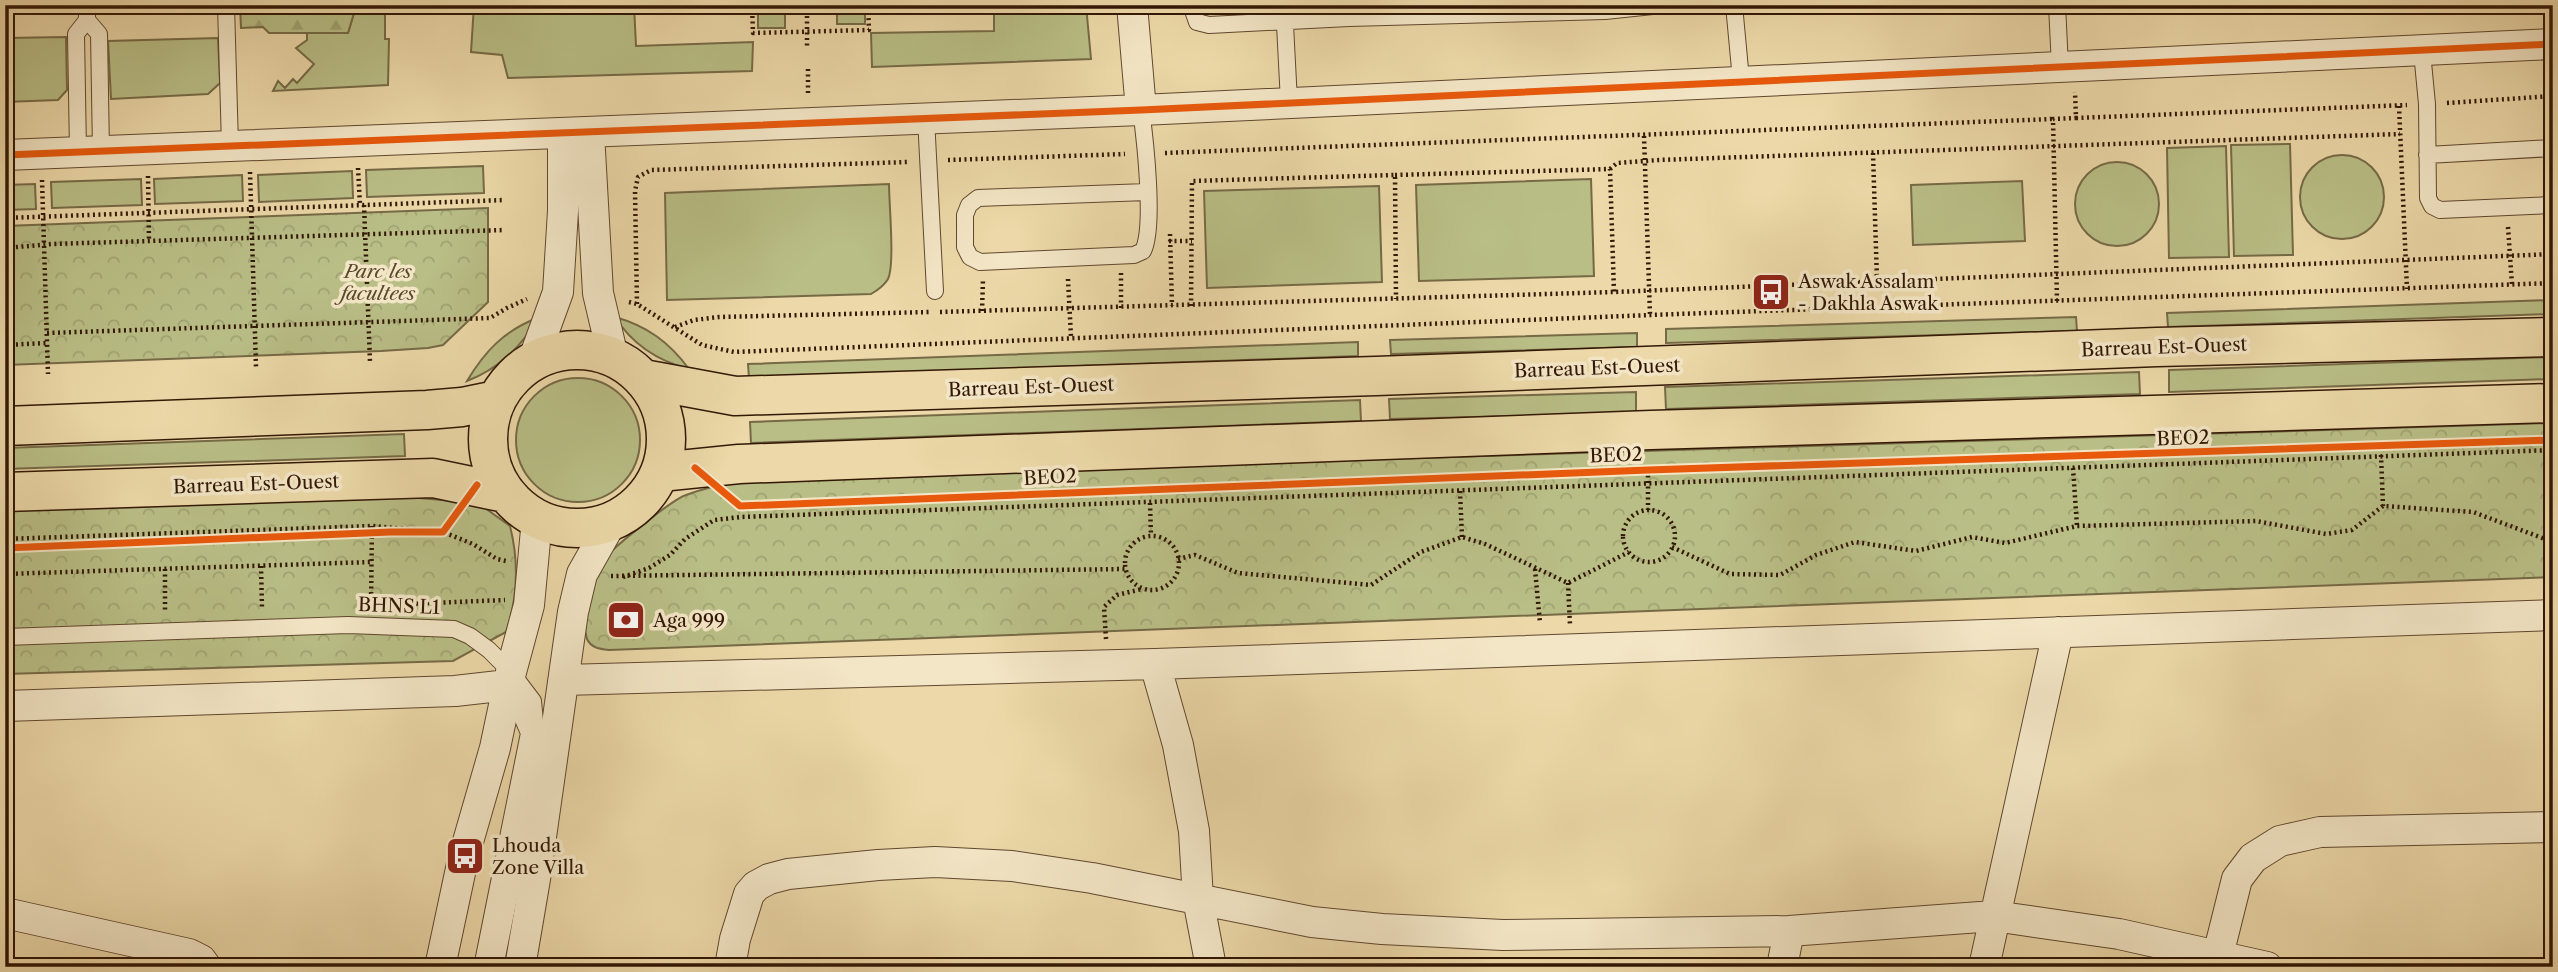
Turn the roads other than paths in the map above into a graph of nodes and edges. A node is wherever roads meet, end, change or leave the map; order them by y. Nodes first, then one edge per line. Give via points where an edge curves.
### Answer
1 (226, 5) edge
2 (1132, 5) edge
3 (1191, 5) edge
4 (1662, 5) edge
5 (1734, 5) edge
6 (2057, 5) edge
7 (87, 13) edge
8 (1285, 13) edge
9 (2553, 44) edge
10 (2422, 52) junction
11 (2067, 67) junction
12 (1741, 80) junction
13 (1289, 102) junction
14 (1141, 110) junction
15 (926, 118) junction
16 (576, 133) junction
17 (230, 146) junction
18 (2553, 148) edge
19 (90, 152) junction
20 (5, 155) edge
21 (2427, 155) junction
22 (1147, 192) junction
23 (2553, 205) edge
24 (935, 291) dead end
25 (2553, 337) edge
26 (533, 361) junction
27 (628, 368) junction
28 (496, 400) junction
29 (2553, 403) edge
30 (5, 426) edge
31 (660, 472) junction
32 (491, 489) junction
33 (5, 492) edge
34 (537, 519) junction
35 (611, 521) junction
36 (2553, 615) edge
37 (2058, 632) junction
38 (5, 637) edge
39 (5, 645) edge
40 (1155, 664) junction
41 (510, 679) junction
42 (564, 680) junction
43 (5, 706) edge
44 (2553, 827) edge
45 (1198, 899) junction
46 (5, 913) edge
47 (1994, 916) junction
48 (1789, 931) junction
49 (2216, 961) edge
50 (206, 967) edge
51 (440, 967) edge
52 (482, 967) edge
53 (495, 967) edge
54 (520, 967) edge
55 (730, 967) edge
56 (1210, 967) edge
57 (1782, 967) edge
58 (1984, 967) edge
59 (2267, 967) edge

1 - 17 lane
2 - 14 street
3 - 8 lane via 1197,22 1209,25
4 - 8 lane via 1605,10
5 - 12 lane
6 - 11 lane
7 - 19 lane via 99,34
7 - 19 lane via 76,34
8 - 13 lane
9 - 10 street
10 - 11 street
10 - 21 lane
11 - 12 street
12 - 13 street
13 - 14 street
14 - 15 street
14 - 22 lane
15 - 16 street
15 - 24 lane
16 - 17 street
16 - 26 street via 563,211 558,292
16 - 27 street via 598,293
17 - 19 street
18 - 21 lane
19 - 20 street
21 - 23 lane via 2428,198 2440,210
22 - 22 lane via 1147,243 1134,255 983,262 970,257 965,247 965,215 978,198
25 - 27 main road, Barreau Est-Ouest via 2157,346 735,396
26 - 27 main road via 552,353 593,351
26 - 28 main road via 506,384
27 - 31 main road via 655,395 662,413 666,453
28 - 30 main road via 427,410
28 - 32 main road via 487,448 493,471
29 - 31 main road via 1418,438 739,464
31 - 35 main road via 641,502
32 - 33 main road, Barreau Est-Ouest via 433,478
32 - 34 main road
34 - 35 main road via 574,528
34 - 41 street via 529,605
35 - 42 street via 582,574
36 - 37 street
37 - 40 street
37 - 47 street
38 - 41 lane, BHNS L1 via 419,626 454,629 470,636 489,650
39 - 41 lane, BHNS L1 via 429,631 457,638
40 - 42 street
40 - 45 street via 1178,745 1194,831
41 - 43 street via 455,691
41 - 51 street
41 - 52 lane, BHNS L1 via 529,733
41 - 53 lane, BHNS L1 via 533,701 538,753
42 - 54 street
44 - 49 street via 2320,832 2280,841 2253,858 2237,879
45 - 48 street via 1312,922 1444,933
45 - 55 street via 999,865 935,862 788,874 769,879 749,894
45 - 56 street
46 - 50 street via 189,954
47 - 48 street
47 - 49 street via 2119,934
47 - 58 street
48 - 57 street
49 - 59 street

